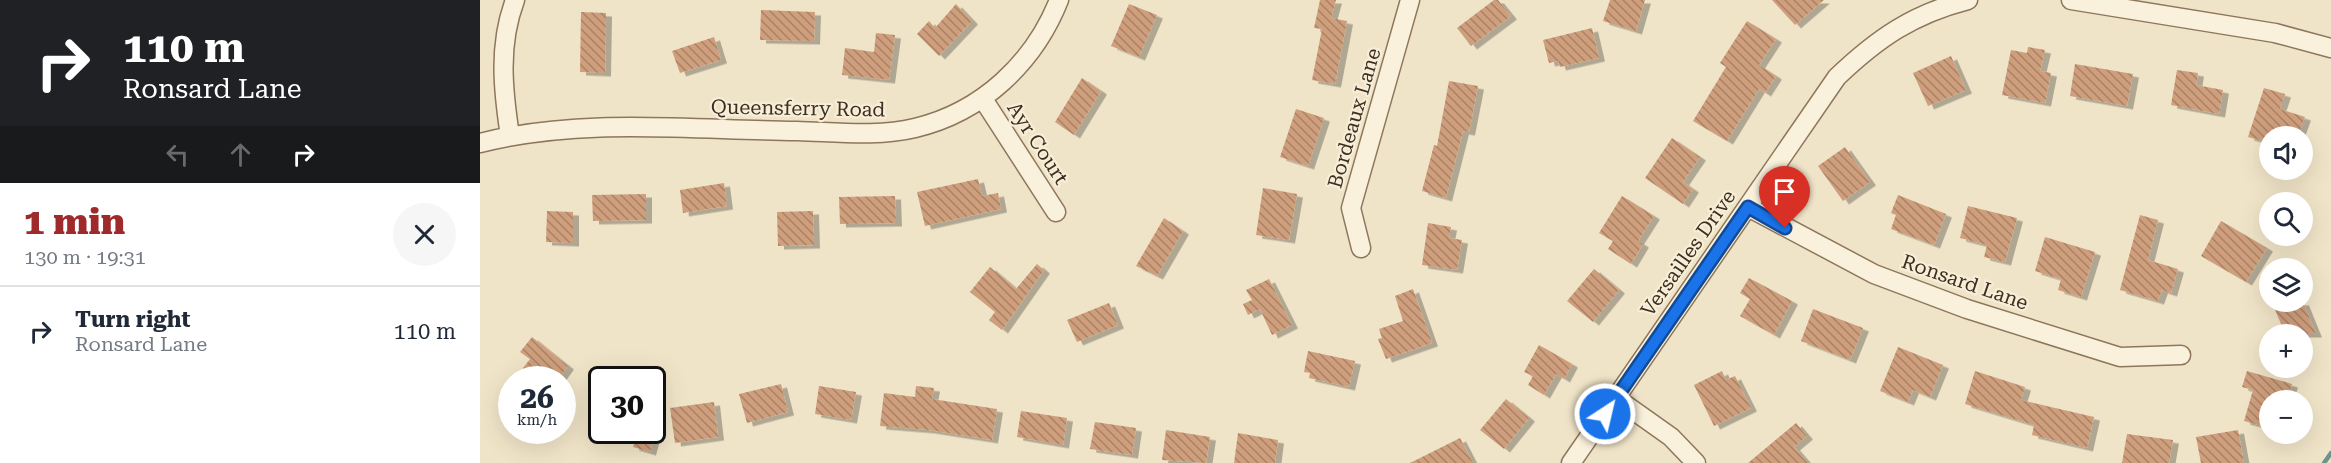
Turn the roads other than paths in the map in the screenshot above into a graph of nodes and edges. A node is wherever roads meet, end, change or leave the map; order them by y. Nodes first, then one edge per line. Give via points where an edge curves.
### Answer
1 (515, 0) edge
2 (1059, 0) edge
3 (1410, 0) edge
4 (1968, 0) edge
5 (2071, 0) edge
6 (2331, 48) edge
7 (983, 99) junction
8 (510, 136) junction
9 (480, 143) edge
10 (1748, 207) junction
11 (1056, 212) dead end
12 (1361, 248) dead end
13 (2181, 355) dead end
14 (1616, 398) junction
15 (1571, 463) edge
16 (1696, 463) edge

1 - 8 street via 505,37 502,76
2 - 7 street, Queensferry Road via 1048,25 1020,66
3 - 12 street, Bordeaux Lane via 1351,208
4 - 10 street, Versailles Drive via 1907,22 1869,47 1837,77
5 - 6 street via 2275,33
7 - 8 street, Queensferry Road via 938,121 894,132 595,128
7 - 11 street, Ayr Court
8 - 9 street, Queensferry Road
10 - 13 street, Ronsard Lane via 1874,274 1967,309 2120,357
10 - 14 street, Versailles Drive
14 - 15 street, Versailles Drive
14 - 16 street via 1671,437

